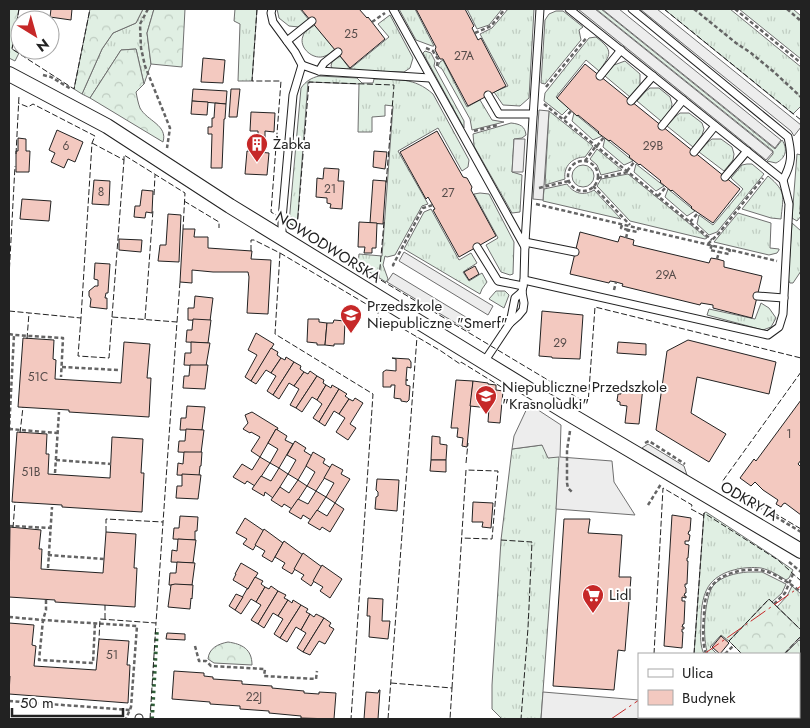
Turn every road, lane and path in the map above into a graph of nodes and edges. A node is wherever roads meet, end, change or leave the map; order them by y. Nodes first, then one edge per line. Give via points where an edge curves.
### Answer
1 (148, 9) edge
2 (272, 9) edge
3 (393, 9) edge
4 (505, 9) edge
5 (540, 9) edge
6 (569, 9) edge
7 (632, 9) edge
8 (694, 9) edge
9 (735, 9) edge
10 (787, 9) edge
11 (376, 19) dead end
12 (312, 21) dead end
13 (801, 21) edge
14 (372, 22) dead end
15 (594, 28) junction
16 (475, 33) dead end
17 (287, 41) junction
18 (433, 50) dead end
19 (621, 50) junction
20 (338, 52) dead end
21 (435, 55) dead end
22 (801, 63) edge
23 (302, 65) junction
24 (319, 72) junction
25 (9, 74) edge
26 (600, 76) dead end
27 (653, 76) junction
28 (430, 78) junction
29 (542, 91) dead end
30 (488, 95) dead end
31 (801, 97) edge
32 (683, 100) junction
33 (541, 101) dead end
34 (631, 101) dead end
35 (571, 111) dead end
36 (533, 114) junction
37 (564, 120) junction
38 (662, 126) dead end
39 (715, 126) junction
40 (604, 137) dead end
41 (596, 146) junction
42 (747, 151) junction
43 (166, 152) dead end
44 (694, 152) dead end
45 (585, 161) junction
46 (635, 161) dead end
47 (770, 170) junction
48 (627, 171) junction
49 (725, 176) dead end
50 (598, 178) junction
51 (569, 180) junction
52 (783, 180) junction
53 (594, 186) junction
54 (666, 187) dead end
55 (528, 191) junction
56 (658, 196) junction
57 (528, 202) junction
58 (433, 205) dead end
59 (698, 213) dead end
60 (690, 222) junction
61 (622, 224) junction
62 (631, 226) junction
63 (638, 228) junction
64 (628, 230) junction
65 (282, 237) junction
66 (626, 238) dead end
67 (712, 240) junction
68 (525, 245) junction
69 (710, 245) junction
70 (477, 247) dead end
71 (730, 250) junction
72 (575, 252) dead end
73 (720, 252) junction
74 (717, 259) dead end
75 (786, 263) junction
76 (394, 266) dead end
77 (523, 286) junction
78 (758, 296) dead end
79 (784, 298) junction
80 (9, 334) edge
81 (14, 335) junction
82 (484, 362) junction
83 (62, 367) junction
84 (118, 370) dead end
85 (61, 377) dead end
86 (59, 412) dead end
87 (571, 427) dead end
88 (9, 430) edge
89 (57, 433) junction
90 (56, 460) junction
91 (111, 464) dead end
92 (55, 473) dead end
93 (662, 482) dead end
94 (573, 493) dead end
95 (706, 495) joint
96 (648, 505) dead end
97 (52, 507) dead end
98 (9, 526) edge
99 (50, 528) junction
100 (801, 551) edge
101 (48, 555) junction
102 (104, 559) dead end
103 (48, 568) dead end
104 (796, 568) dead end
105 (789, 583) junction
106 (801, 592) edge
107 (46, 600) dead end
108 (774, 604) dead end
109 (9, 616) edge
110 (43, 620) junction
111 (95, 623) junction
112 (195, 646) dead end
113 (733, 646) dead end
114 (706, 653) edge
115 (726, 653) edge
116 (317, 671) dead end
117 (9, 701) edge
118 (130, 710) junction
119 (126, 719) edge

1 - 43 path via 140,24 141,48 170,128
2 - 17 lane via 273,22
3 - 28 lane
4 - 16 path via 491,26
5 - 36 lane
6 - 15 lane
7 - 52 lane via 788,137 792,151
8 - 31 path via 767,65
9 - 22 path
10 - 13 path
11 - 14 path
12 - 17 lane
15 - 19 lane
15 - 29 path
17 - 23 lane
18 - 21 path
19 - 26 lane
19 - 27 lane
20 - 24 lane via 324,63
23 - 24 lane
23 - 65 lane via 293,95
24 - 28 lane
25 - 65 street, NOWODWORSKA via 107,126
27 - 32 lane
27 - 34 lane
28 - 68 lane
30 - 36 lane via 499,114
32 - 38 lane
32 - 39 lane
33 - 37 path
35 - 37 path
36 - 55 lane
37 - 41 path
39 - 42 lane
39 - 44 lane
40 - 41 path
41 - 45 path
41 - 48 path
42 - 47 lane
42 - 49 lane
45 - 50 path via 595,166
45 - 51 path via 572,166
46 - 48 path
47 - 52 lane
47 - 67 path
48 - 50 path
48 - 56 path
50 - 53 path
51 - 53 path via 578,190
51 - 55 path
52 - 75 lane via 789,204
53 - 62 path
54 - 56 path
55 - 57 lane
56 - 60 path
57 - 61 path
57 - 68 lane
58 - 76 path via 423,208
59 - 60 path
60 - 67 path
61 - 62 path
61 - 64 path via 621,228
62 - 63 path
63 - 64 path via 637,232
63 - 69 path
64 - 66 path
65 - 82 street, NOWODWORSKA
67 - 69 path
68 - 72 lane
68 - 77 lane
69 - 71 path
69 - 73 path via 710,250
70 - 77 lane via 498,281
71 - 73 path via 729,254
71 - 75 path
73 - 74 path
75 - 79 lane
77 - 79 lane via 768,335 779,327
77 - 82 lane via 515,298 510,323
78 - 79 lane
80 - 81 path
81 - 83 path via 63,338
81 - 88 path
82 - 95 street, NOWODWORSKA
83 - 84 path
83 - 85 path
86 - 89 path
87 - 94 path via 567,483
88 - 89 path
89 - 90 path
90 - 91 path
90 - 92 path
93 - 96 path
95 - 100 street, ODKRYTA
97 - 99 path
98 - 99 path
99 - 101 path
101 - 102 path
101 - 103 path
104 - 105 path
105 - 106 path
105 - 108 path
105 - 114 path via 765,571 749,570 732,572 712,585 704,611 702,634
107 - 110 path
109 - 110 path
110 - 111 path
110 - 111 path via 40,660 57,661 93,663
111 - 118 path via 137,626
112 - 116 path via 199,661 206,661 211,666 265,669 264,676 316,679
113 - 115 path
117 - 118 path
118 - 119 path

